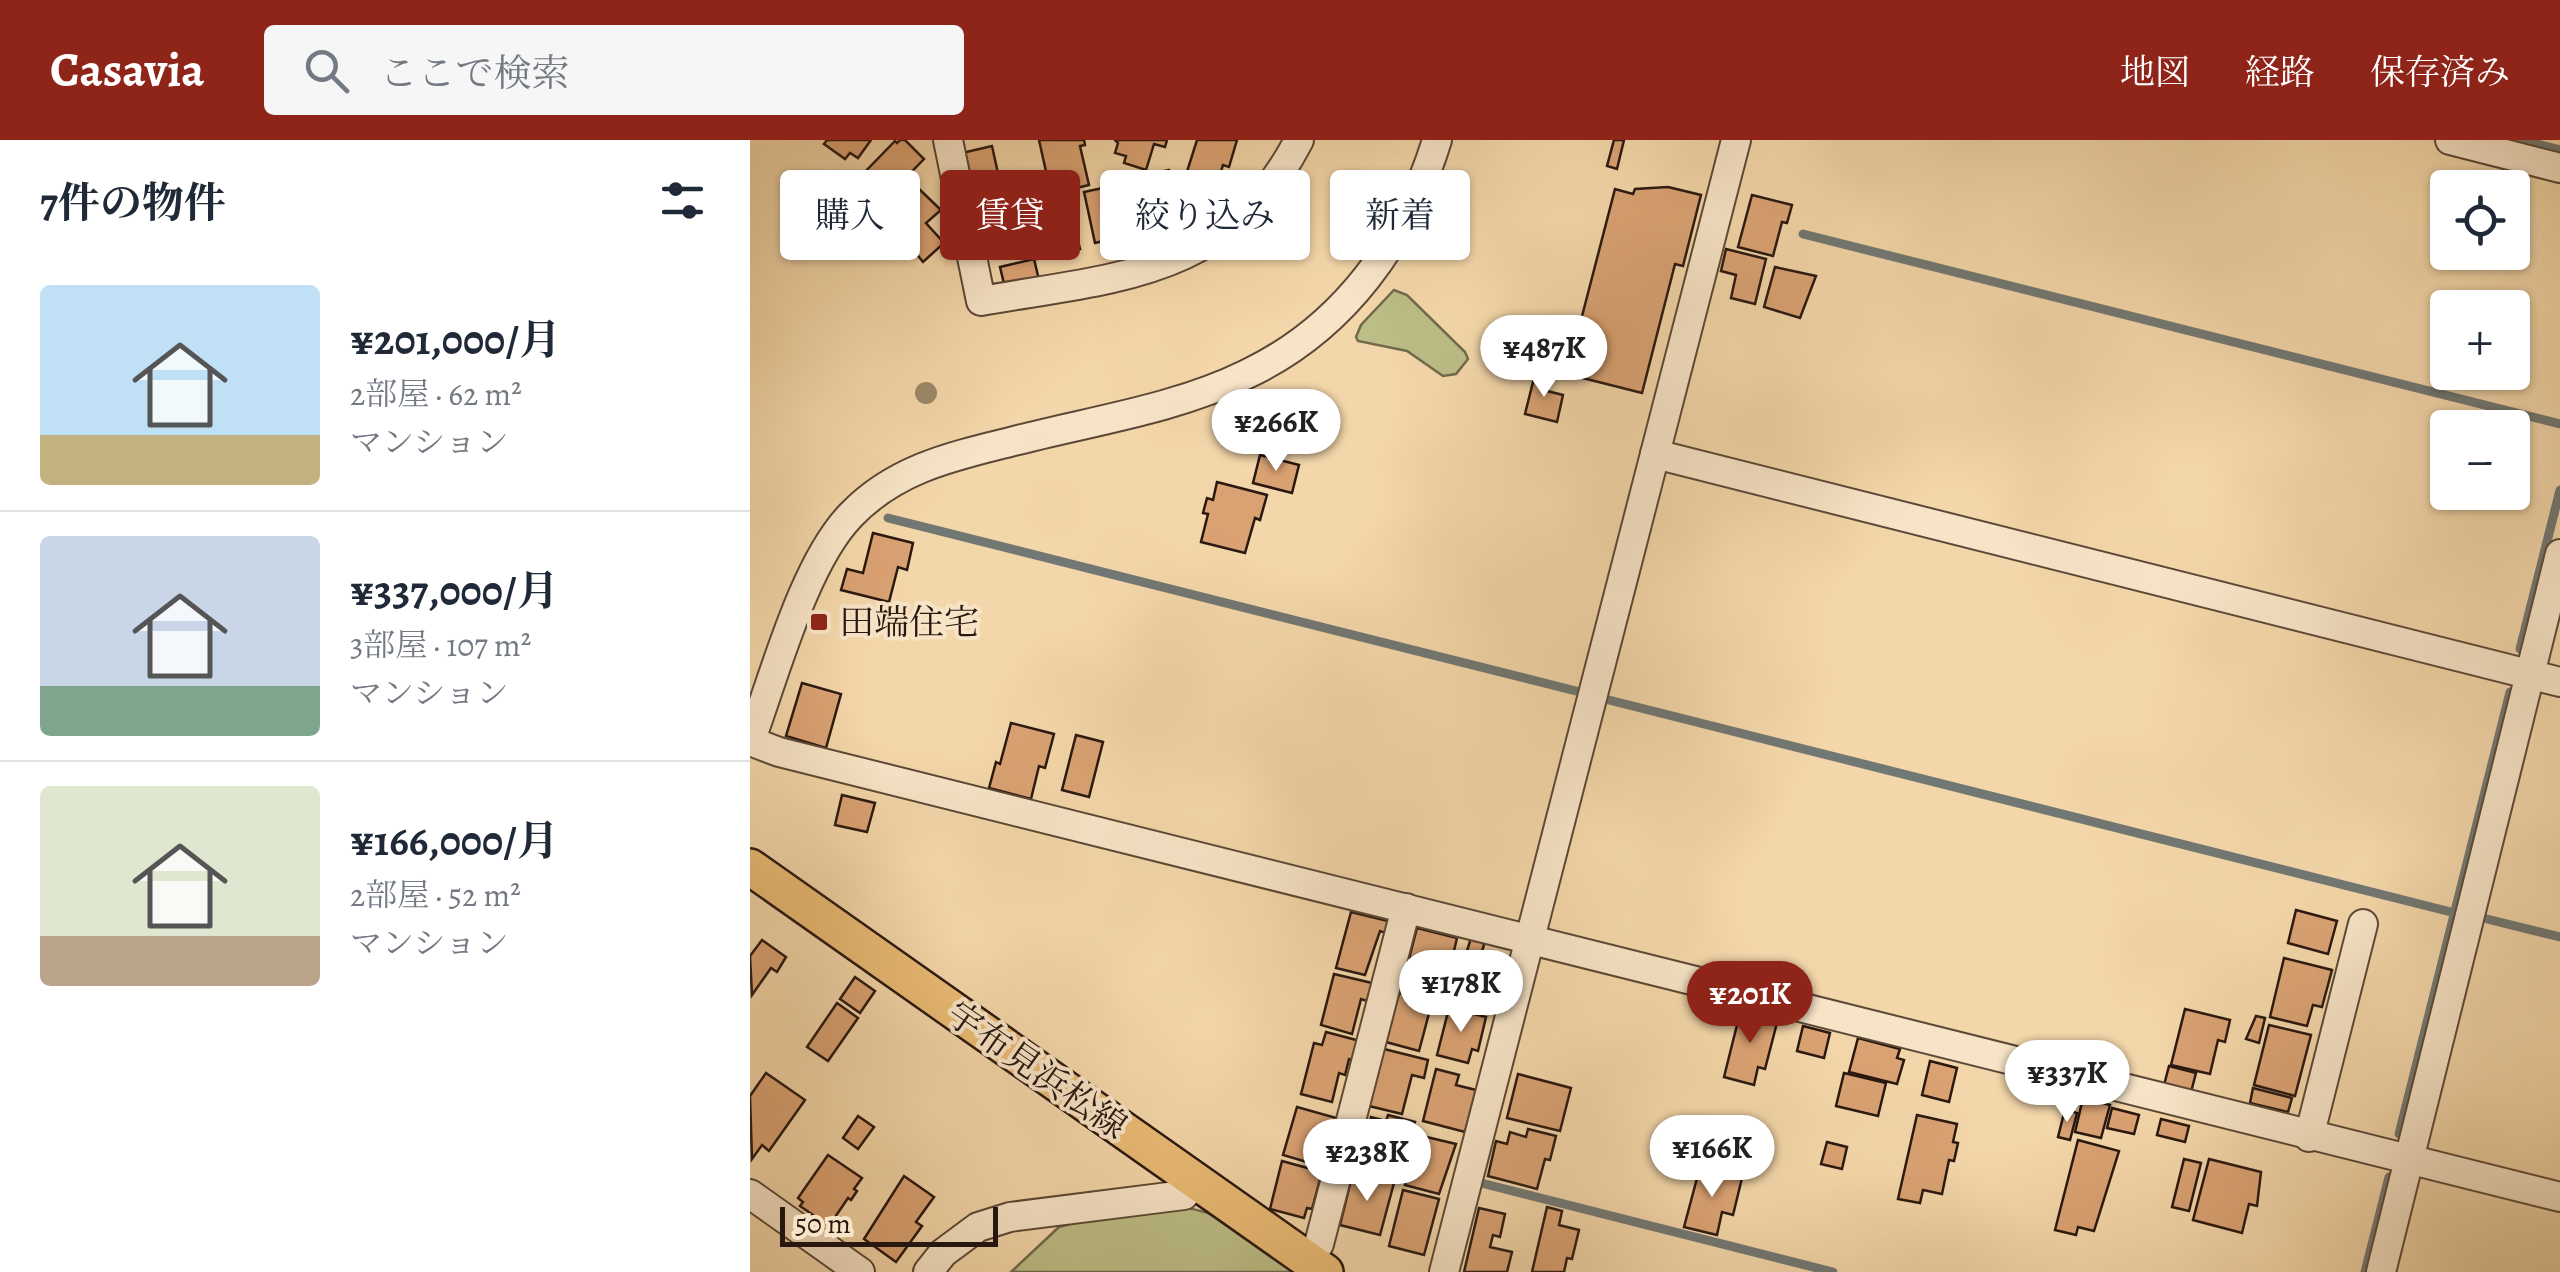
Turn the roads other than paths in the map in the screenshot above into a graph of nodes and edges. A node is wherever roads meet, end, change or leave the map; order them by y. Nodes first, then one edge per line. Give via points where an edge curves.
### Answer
1 (948, 140) edge
2 (1299, 140) edge
3 (1437, 140) edge
4 (1736, 140) edge
5 (2450, 140) edge
6 (2560, 168) edge
7 (1655, 454) junction
8 (2560, 554) edge
9 (2530, 674) junction
10 (2560, 682) edge
11 (750, 742) edge
12 (750, 866) edge
13 (1406, 908) junction
14 (2363, 924) dead end
15 (1530, 939) junction
16 (2310, 1137) junction
17 (2409, 1159) junction
18 (1194, 1181) junction
19 (750, 1194) edge
20 (2560, 1197) edge
21 (1316, 1266) edge
22 (860, 1272) edge
23 (928, 1272) edge
24 (1444, 1272) edge
25 (2381, 1272) edge

1 - 2 street via 981,301 1139,272 1198,250 1248,212
3 - 11 street via 1411,212 1380,262 1342,307 1282,356 1192,395 938,460 850,515 820,558
4 - 7 street
5 - 6 street
7 - 9 street
7 - 15 street
8 - 9 street
9 - 10 street
9 - 17 street
11 - 13 street
12 - 18 main road, 宇布見浜松線
13 - 15 street
13 - 21 street
14 - 16 street
15 - 16 street
15 - 24 street
16 - 17 street
17 - 20 street
17 - 25 street
18 - 21 main road, 宇布見浜松線
18 - 23 street via 1184,1195 978,1227
19 - 22 street

